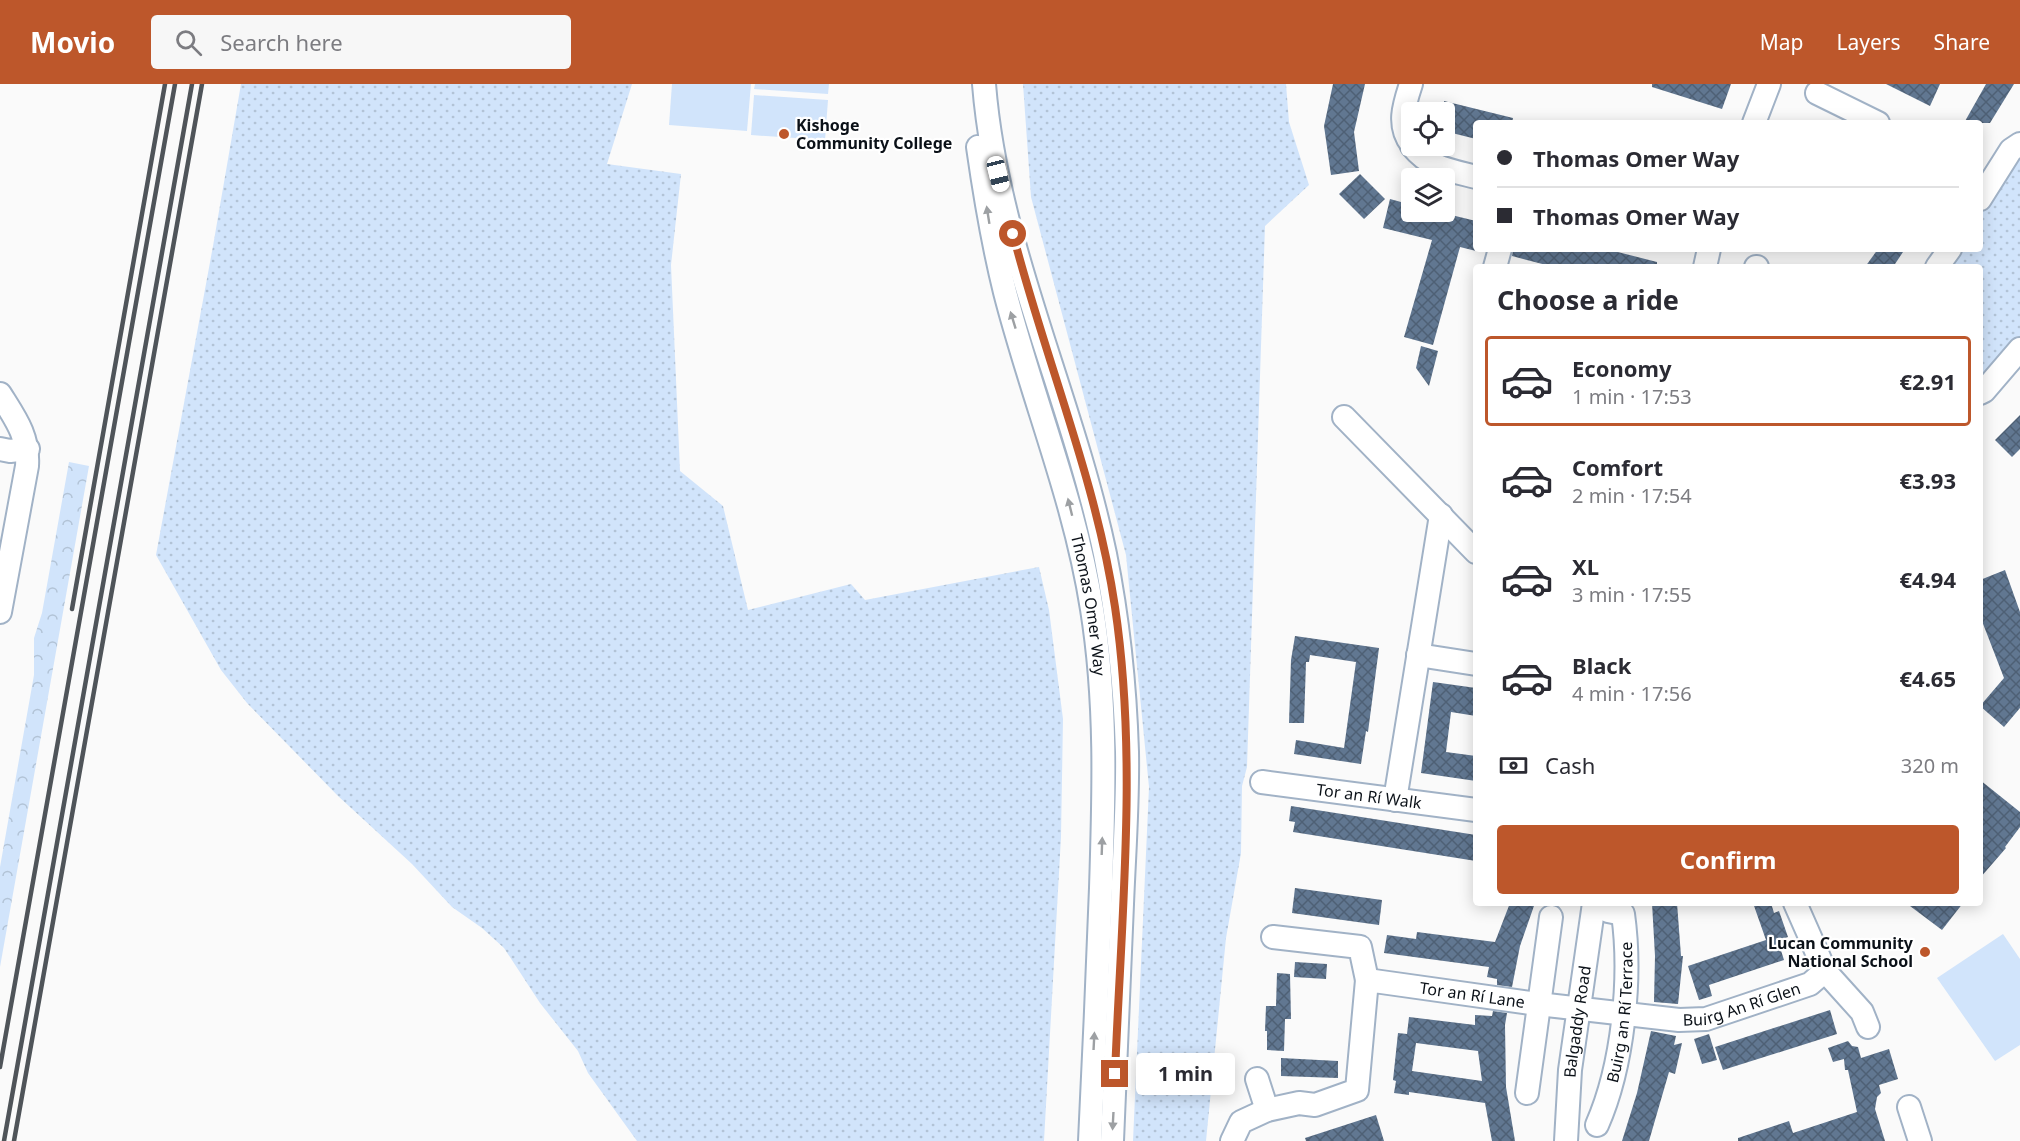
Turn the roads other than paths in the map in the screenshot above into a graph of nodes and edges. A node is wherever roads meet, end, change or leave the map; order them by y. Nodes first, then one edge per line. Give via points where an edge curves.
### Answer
1 (972, 84) edge
2 (984, 84) edge
3 (1411, 84) edge
4 (1769, 84) edge
5 (1817, 93) dead end
6 (1406, 102) edge
7 (1755, 120) edge
8 (1872, 120) edge
9 (2020, 144) edge
10 (1420, 156) edge
11 (1473, 176) edge
12 (1984, 184) edge
13 (2020, 349) edge
14 (1983, 392) edge
15 (0, 394) edge
16 (1344, 417) dead end
17 (0, 449) edge
18 (28, 449) junction
19 (1441, 514) junction
20 (1473, 549) edge
21 (0, 612) edge
22 (1418, 655) junction
23 (1473, 664) edge
24 (1262, 782) dead end
25 (1395, 800) junction
26 (1473, 810) edge
27 (1796, 906) edge
28 (1601, 907) edge
29 (1551, 917) dead end
30 (1273, 937) dead end
31 (1825, 971) junction
32 (1367, 980) junction
33 (1538, 1004) junction
34 (1578, 1008) junction
35 (1625, 1014) junction
36 (1868, 1027) dead end
37 (1257, 1079) dead end
38 (1527, 1093) dead end
39 (1909, 1107) dead end
40 (1267, 1110) junction
41 (1597, 1125) dead end
42 (1090, 1141) edge
43 (1112, 1141) edge
44 (1232, 1141) edge
45 (1566, 1141) edge
46 (1920, 1141) edge

42 -> 1 street, Thomas Omer Way via 1104,794 1099,661 1068,498 1005,292 989,221
2 -> 43 street, Thomas Omer Way via 990,139 1027,288 1104,552 1121,659 1127,794
3 - 6 street
4 - 7 street
5 - 8 street
9 - 12 street
10 - 11 street via 1437,167
13 - 14 street
15 - 18 street via 22,430
16 - 19 street
17 - 18 street
18 - 21 street
19 - 20 street
19 - 22 street
22 - 23 street
22 - 25 street
24 - 25 street, Tor an Rí Walk
25 - 26 street, Tor an Rí Walk
27 - 31 street
28 - 34 street, Balgaddy Road
28 - 35 street, Buirg an Rí Terrace via 1623,914
29 - 33 street
30 - 32 street via 1360,947
31 - 35 street, Buirg An Rí Glen via 1810,984 1706,1019
31 - 36 street via 1862,1012
32 - 33 street, Tor an Rí Lane
32 - 40 street via 1357,1090 1315,1105 1299,1103
33 - 34 street, Tor an Rí Lane
33 - 38 street
34 - 35 street, Buirg An Rí Glen
34 - 45 street, Balgaddy Road
35 - 41 street, Buirg an Rí Terrace via 1606,1102
37 - 40 street
39 - 46 street
40 - 44 street via 1241,1122

